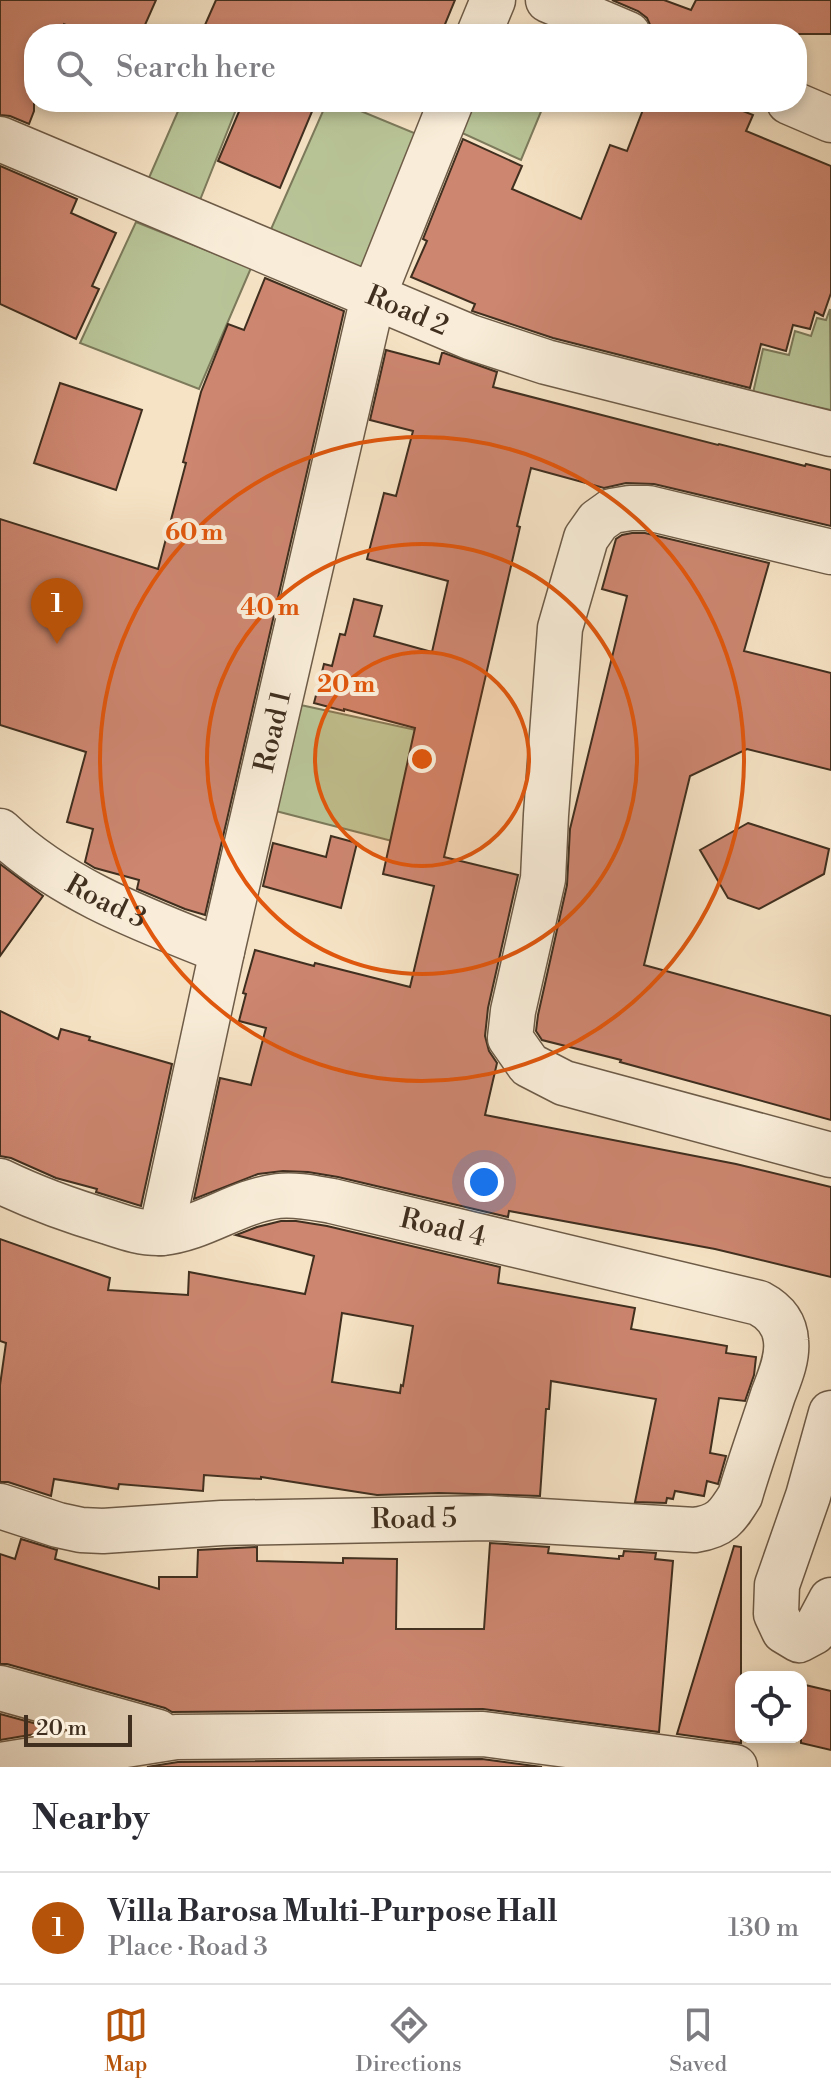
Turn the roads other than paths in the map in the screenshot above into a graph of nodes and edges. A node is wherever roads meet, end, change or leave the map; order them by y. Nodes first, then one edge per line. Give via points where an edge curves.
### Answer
1 (493, 0) edge
2 (548, 0) edge
3 (483, 24) edge
4 (604, 24) edge
5 (807, 110) edge
6 (447, 112) edge
7 (831, 120) edge
8 (0, 139) edge
9 (373, 297) junction
10 (831, 434) edge
11 (831, 552) edge
12 (0, 831) edge
13 (222, 951) junction
14 (831, 1155) edge
15 (0, 1181) edge
16 (161, 1233) junction
17 (831, 1413) edge
18 (764, 1424) joint
19 (0, 1506) edge
20 (831, 1600) edge
21 (0, 1688) edge
22 (176, 1737) junction
23 (0, 1765) edge
24 (735, 1767) edge

1 - 3 street
2 - 4 street
5 - 7 street
6 - 9 street, Road 1
8 - 9 street, Road 2
9 - 10 street, Road 2 via 546,362
9 - 13 street, Road 1
11 - 14 street via 648,508 612,511 586,538 560,628 543,879 510,1038 529,1065 564,1083
12 - 13 street, Road 3 via 58,876 107,903
13 - 16 street, Road 1
15 - 16 street, Road 4 via 70,1211
16 - 18 street, Road 4 via 259,1200 293,1195 759,1303 778,1318 787,1344
17 - 20 street via 777,1585 776,1614 784,1631 799,1640 814,1632
18 - 19 street, Road 5 via 732,1510 721,1522 695,1530 489,1518 103,1531 58,1525
21 - 22 street
22 - 23 street
22 - 24 street via 483,1734

